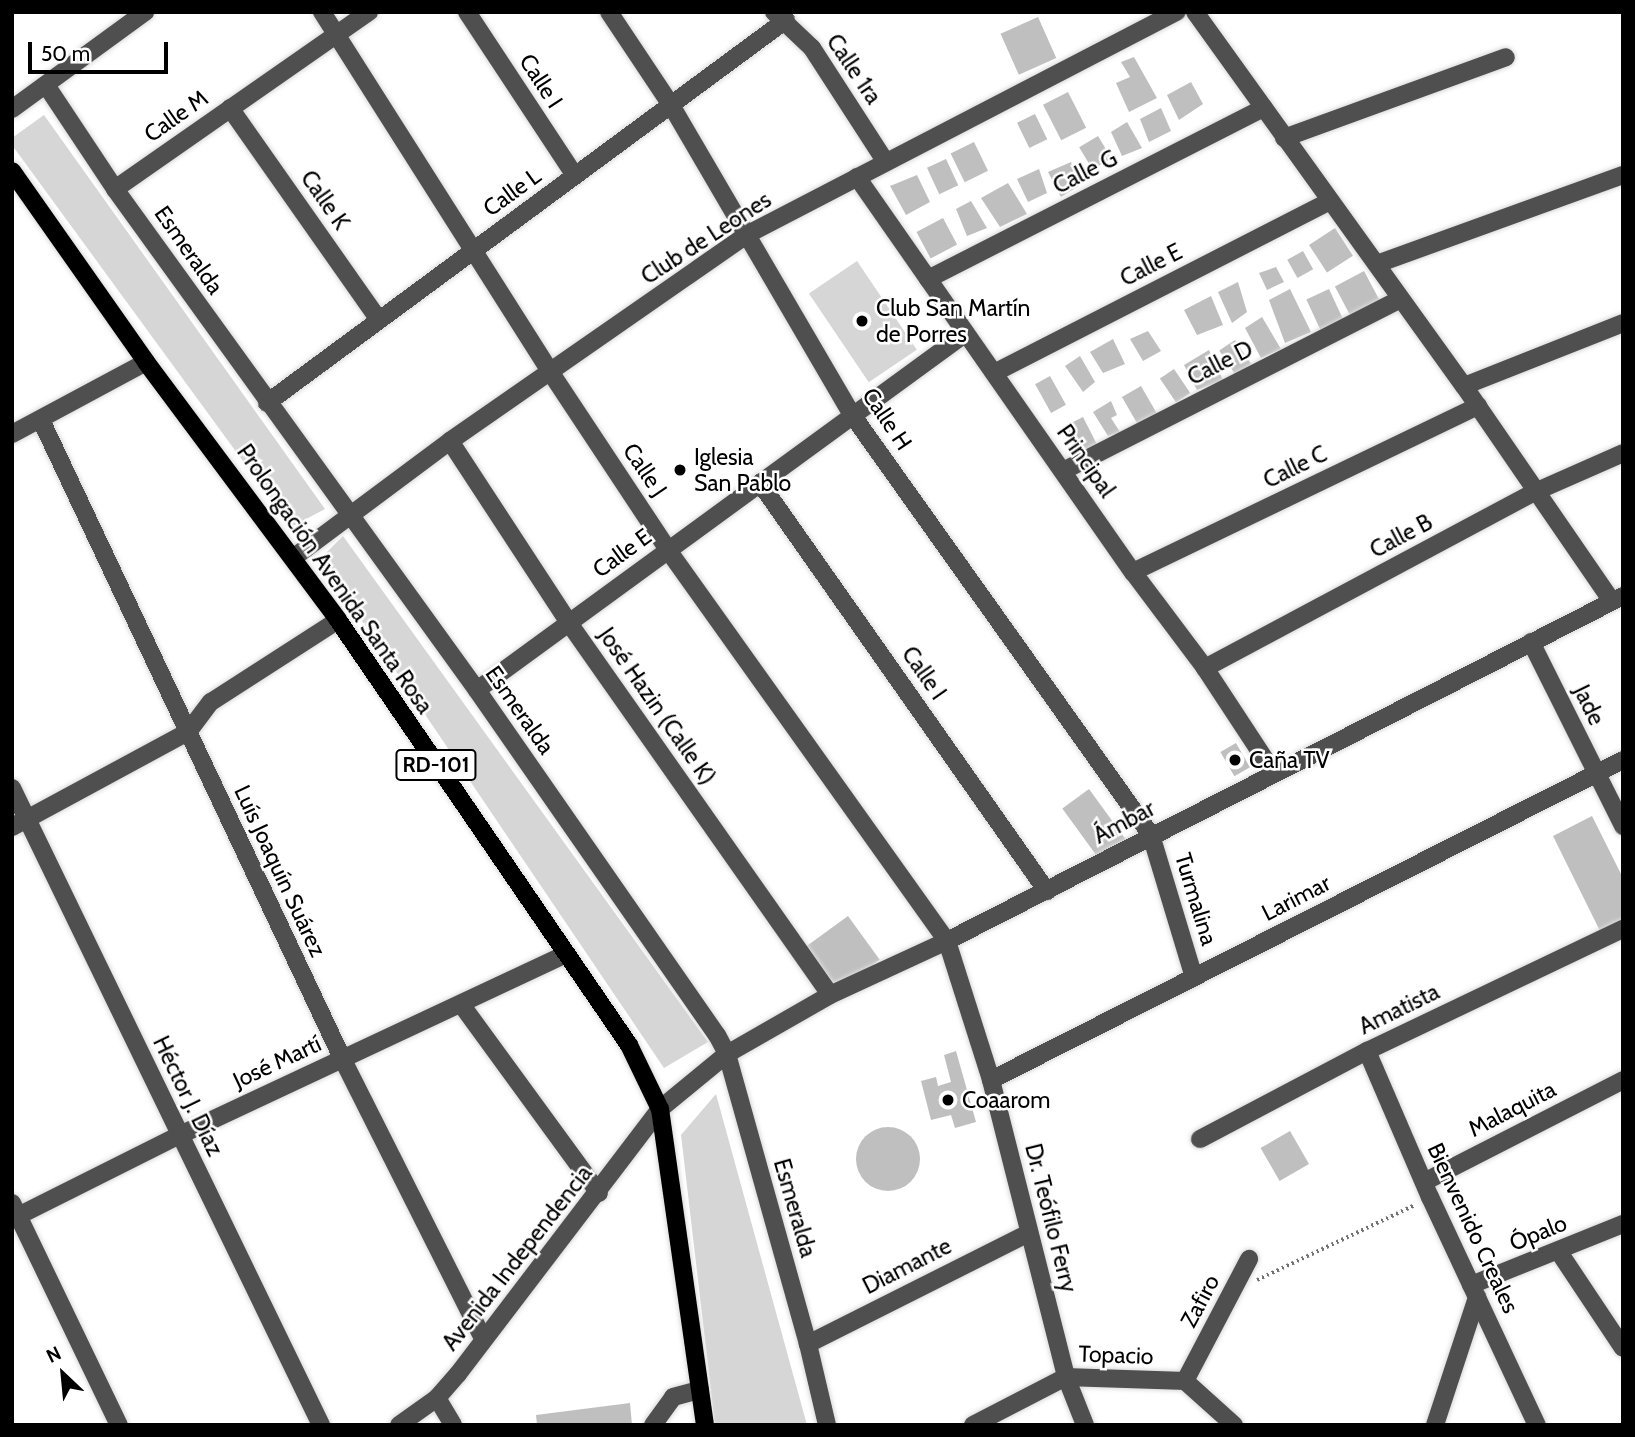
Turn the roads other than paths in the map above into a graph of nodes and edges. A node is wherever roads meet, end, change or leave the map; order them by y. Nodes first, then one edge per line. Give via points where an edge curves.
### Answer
1 (145, 12) edge
2 (322, 12) edge
3 (369, 12) edge
4 (467, 12) edge
5 (609, 12) edge
6 (1177, 12) edge
7 (1195, 12) edge
8 (780, 16) edge
9 (338, 34) junction
10 (1506, 57) dead end
11 (46, 85) junction
12 (671, 105) junction
13 (230, 108) junction
14 (1264, 108) junction
15 (12, 109) edge
16 (1284, 138) junction
17 (885, 161) junction
18 (12, 171) edge
19 (1623, 175) edge
20 (575, 176) junction
21 (857, 177) junction
22 (115, 189) junction
23 (1330, 201) junction
24 (748, 234) junction
25 (473, 251) junction
26 (1377, 264) junction
27 (928, 279) junction
28 (1400, 299) junction
29 (379, 320) junction
30 (1623, 323) edge
31 (966, 333) junction
32 (146, 362) junction
33 (551, 373) junction
34 (994, 373) junction
35 (1464, 386) junction
36 (267, 403) junction
37 (1478, 406) junction
38 (853, 415) junction
39 (41, 420) junction
40 (12, 434) edge
41 (450, 441) junction
42 (1623, 453) edge
43 (1063, 471) junction
44 (760, 483) junction
45 (1537, 491) junction
46 (349, 516) junction
47 (668, 550) junction
48 (293, 558) junction
49 (1133, 572) junction
50 (1617, 599) edge
51 (338, 620) junction
52 (569, 623) junction
53 (1531, 642) junction
54 (1205, 668) junction
55 (477, 690) junction
56 (188, 732) junction
57 (1623, 760) edge
58 (1274, 772) junction
59 (1595, 773) junction
60 (12, 788) edge
61 (20, 824) edge
62 (1623, 826) edge
63 (1151, 835) junction
64 (1047, 891) junction
65 (1623, 929) edge
66 (947, 941) junction
67 (565, 955) junction
68 (1194, 977) junction
69 (830, 995) junction
70 (461, 1004) junction
71 (1367, 1051) junction
72 (727, 1055) junction
73 (342, 1058) junction
74 (991, 1080) junction
75 (1623, 1080) edge
76 (660, 1109) junction
77 (180, 1135) junction
78 (1200, 1139) dead end
79 (1427, 1190) junction
80 (599, 1193) junction
81 (14, 1213) edge
82 (1623, 1224) edge
83 (1029, 1233) junction
84 (1559, 1252) junction
85 (1249, 1259) dead end
86 (1474, 1291) junction
87 (483, 1338) junction
88 (808, 1344) junction
89 (1623, 1349) edge
90 (1066, 1377) junction
91 (1185, 1381) junction
92 (701, 1390) junction
93 (437, 1398) junction
94 (119, 1425) edge
95 (321, 1425) edge
96 (400, 1425) edge
97 (453, 1425) edge
98 (653, 1425) edge
99 (705, 1425) edge
100 (827, 1425) edge
101 (974, 1425) edge
102 (1085, 1425) edge
103 (1234, 1425) edge
104 (1435, 1425) edge
105 (1537, 1425) edge

1 - 11 street
2 - 9 street, Calle J
3 - 9 street, Calle M
4 - 20 street, Calle I
5 - 12 street, Calle H
6 - 17 street, Club de Leones
7 - 14 street
8 - 12 street, Calle L
8 - 17 street, Calle 1ra via 812,48
9 - 13 street, Calle M
9 - 25 street, Calle J
10 - 16 street
11 - 15 street
11 - 22 street, Esmeralda
12 - 20 street, Calle L
12 - 24 street, Calle H
13 - 22 street, Calle M
13 - 29 street, Calle K
14 - 16 street
14 - 27 street, Calle G
16 - 23 street
17 - 21 street, Club de Leones
18 - 32 main road, Prolongación Avenida Santa Rosa / RD-101
19 - 26 street
20 - 25 street, Calle L
21 - 24 street, Club de Leones
21 - 27 street, Principal
22 - 36 street, Esmeralda
23 - 26 street
23 - 34 street, Calle E
24 - 33 street, Club de Leones
24 - 38 street, Calle H
25 - 29 street, Calle L
25 - 33 street, Calle J
26 - 28 street
27 - 31 street, Principal
28 - 35 street
28 - 43 street, Calle D
29 - 36 street, Calle L
30 - 35 street
31 - 34 street, Principal
31 - 38 street, Calle E
32 - 39 street
32 - 48 main road, Prolongación Avenida Santa Rosa / RD-101
33 - 41 street, Club de Leones
33 - 47 street, Calle J
34 - 43 street, Principal
35 - 37 street
36 - 46 street, Esmeralda
37 - 45 street
37 - 49 street, Calle C
38 - 44 street, Calle E
38 - 63 street, Calle H
39 - 40 street
39 - 56 street, Luís Joaquín Suárez
41 - 46 street, Club de Leones
41 - 52 street, José Hazin (Calle K)
42 - 45 street, Calle B
43 - 49 street, Principal
44 - 47 street, Calle E
44 - 64 street, Calle I
45 - 50 street
45 - 54 street, Calle B
46 - 48 street, Club de Leones
46 - 55 street, Esmeralda
47 - 52 street, Calle E
47 - 66 street, Calle J
48 - 51 main road, Prolongación Avenida Santa Rosa / RD-101
49 - 54 street, Principal
50 - 53 street, Ámbar
51 - 56 street via 211,702
51 - 67 main road, Prolongación Avenida Santa Rosa / RD-101
52 - 55 street, Calle E
52 - 69 street, José Hazin (Calle K)
53 - 58 street, Ámbar
53 - 59 street, Jade
54 - 58 street, Principal
55 - 72 street, Esmeralda
56 - 61 street
56 - 73 street, Luís Joaquín Suárez
57 - 59 street, Larimar
58 - 63 street, Ámbar
59 - 62 street, Jade
59 - 68 street, Larimar
60 - 61 street, Héctor J. Díaz
61 - 77 street, Héctor J. Díaz
63 - 64 street, Ámbar
63 - 68 street, Turmalina
64 - 66 street, Ámbar
65 - 71 street, Amatista
66 - 69 street, Ámbar
66 - 74 street, Dr. Teófilo Ferry
67 - 70 street, José Martí
67 - 76 main road, Prolongación Avenida Santa Rosa / RD-101 via 629,1045
68 - 74 street, Larimar
69 - 72 street, Ámbar
70 - 73 street, José Martí
70 - 80 street
71 - 78 street, Amatista
71 - 79 street, Bienvenido Creales
72 - 76 street, Ámbar
72 - 88 street, Esmeralda
73 - 77 street, José Martí
73 - 87 street, Luís Joaquín Suárez
74 - 83 street, Dr. Teófilo Ferry
75 - 79 street, Malaquita
76 - 80 street, Avenida Independencia
76 - 92 main road, Prolongación Avenida Santa Rosa / RD-101
77 - 81 street, José Martí
77 - 95 street, Héctor J. Díaz
79 - 86 street, Bienvenido Creales
80 - 87 street, Avenida Independencia
81 - 94 street
82 - 84 street, Ópalo
83 - 88 street, Diamante
83 - 90 street, Dr. Teófilo Ferry
84 - 86 street, Ópalo
84 - 89 street
85 - 91 street, Zafiro
86 - 104 street
86 - 105 street, Bienvenido Creales
87 - 93 street, Avenida Independencia
88 - 100 street, Esmeralda
90 - 91 street, Topacio
90 - 101 street, Topacio
90 - 102 street, Dr. Teófilo Ferry
91 - 103 street
92 - 98 street via 673,1397
92 - 99 main road, Prolongación Avenida Santa Rosa / RD-101
93 - 96 street, Avenida Independencia
93 - 97 street

